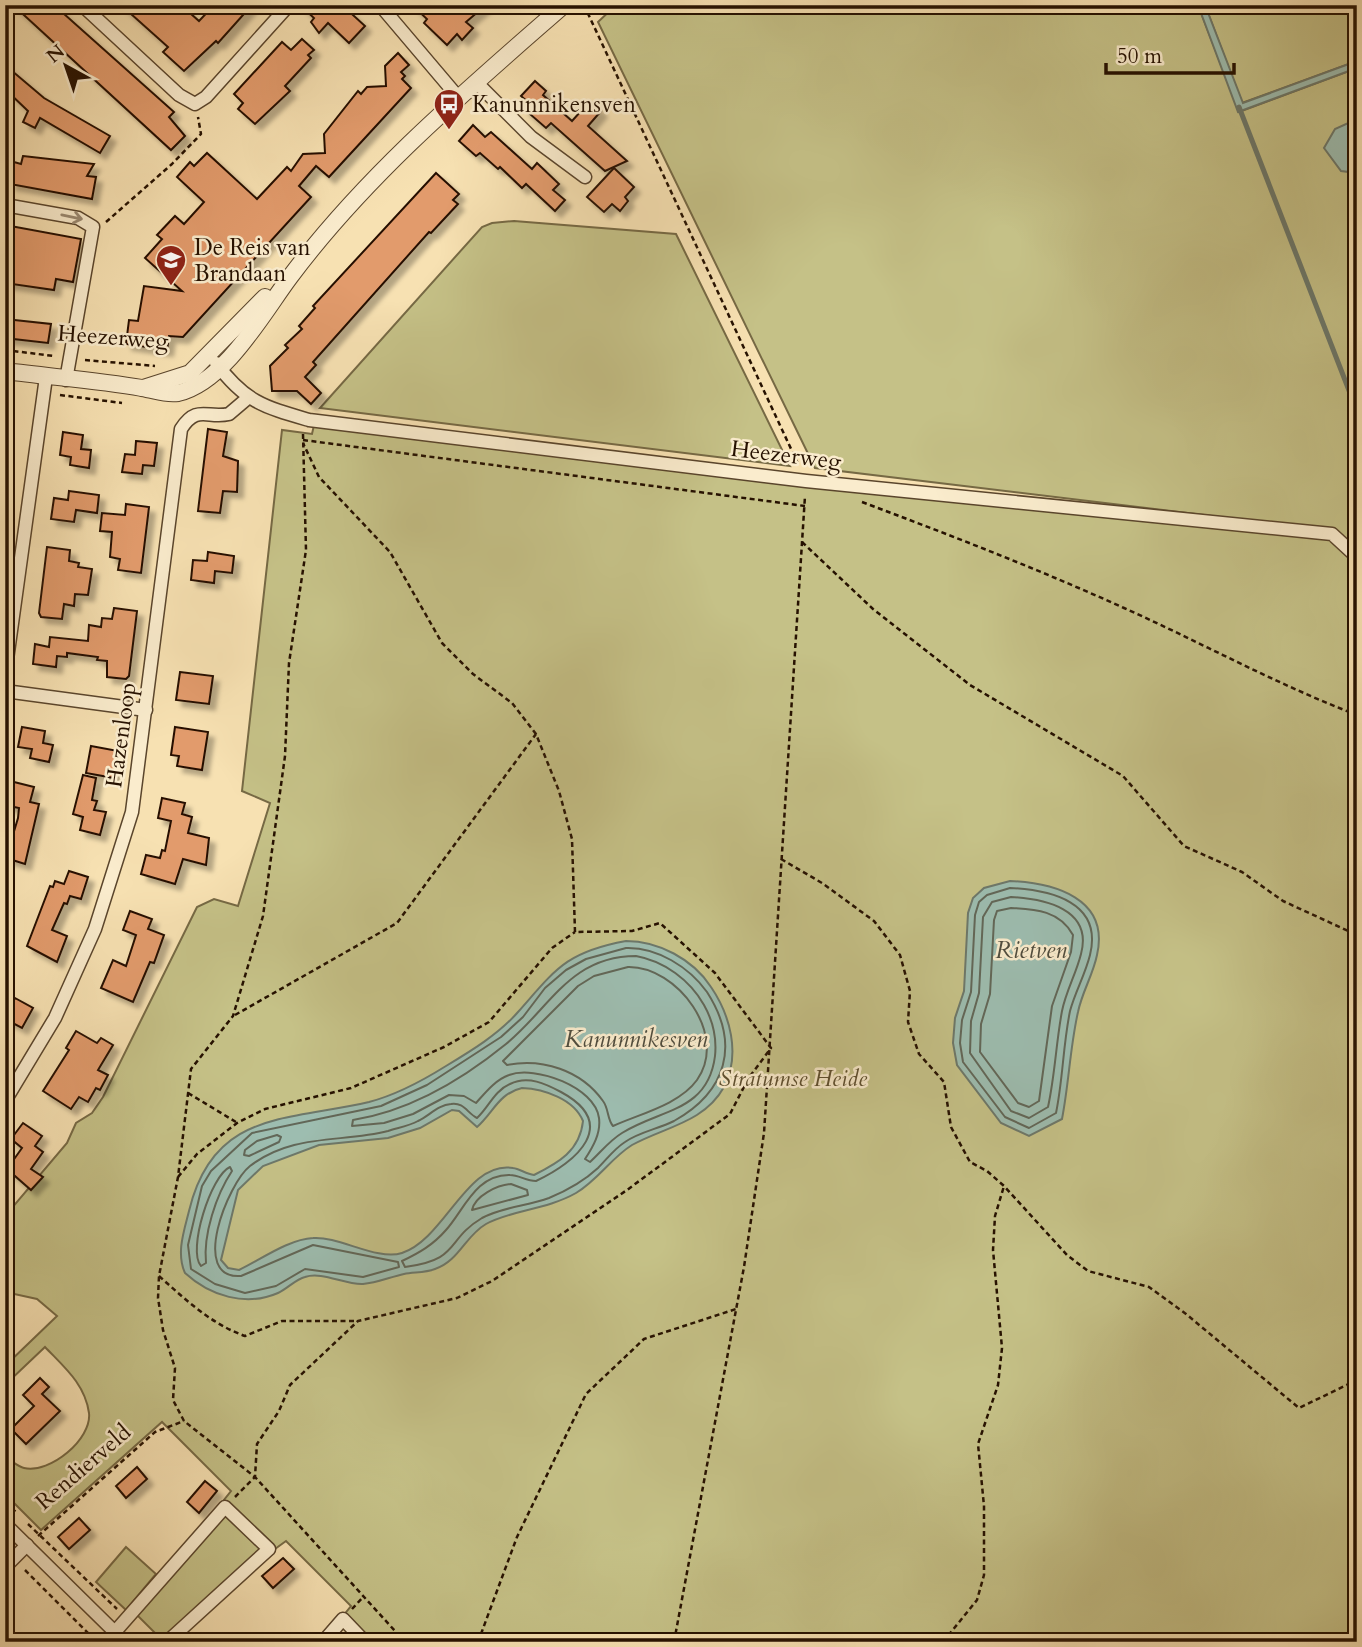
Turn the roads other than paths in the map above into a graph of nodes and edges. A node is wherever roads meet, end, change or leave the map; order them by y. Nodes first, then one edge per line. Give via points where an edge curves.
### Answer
1 (82, 5) edge
2 (289, 5) edge
3 (380, 5) edge
4 (564, 5) edge
5 (476, 82) junction
6 (458, 97) junction
7 (585, 177) dead end
8 (5, 205) edge
9 (215, 361) junction
10 (5, 371) edge
11 (46, 377) junction
12 (66, 380) junction
13 (249, 397) junction
14 (1357, 557) edge
15 (5, 674) edge
16 (5, 691) edge
17 (146, 710) junction
18 (5, 1101) edge
19 (5, 1524) edge
20 (27, 1545) junction
21 (9, 1563) edge
22 (110, 1637) edge
23 (125, 1642) edge
24 (167, 1642) edge
25 (323, 1642) edge
26 (365, 1642) edge

1 - 2 street via 179,96 195,104
3 - 6 street
4 - 5 street
5 - 6 street
5 - 7 street via 531,137
6 - 9 street via 269,293
8 -> 12 street via 78,218 93,227
9 - 12 street, Heezerweg via 143,388
9 - 13 street, Heezerweg
10 - 11 street, Heezerweg
11 - 12 street, Heezerweg
11 - 15 street
13 - 14 street, Heezerweg via 267,409 309,420 806,481 1332,534
13 - 17 street, Hazenloop via 229,414 188,417 181,429
16 - 17 street
17 - 18 street, Hazenloop via 132,812 99,916 55,1018
19 - 20 street
20 - 21 street
20 - 22 street
22 - 23 street
22 - 24 street via 225,1507 269,1549
25 - 26 street via 343,1619

